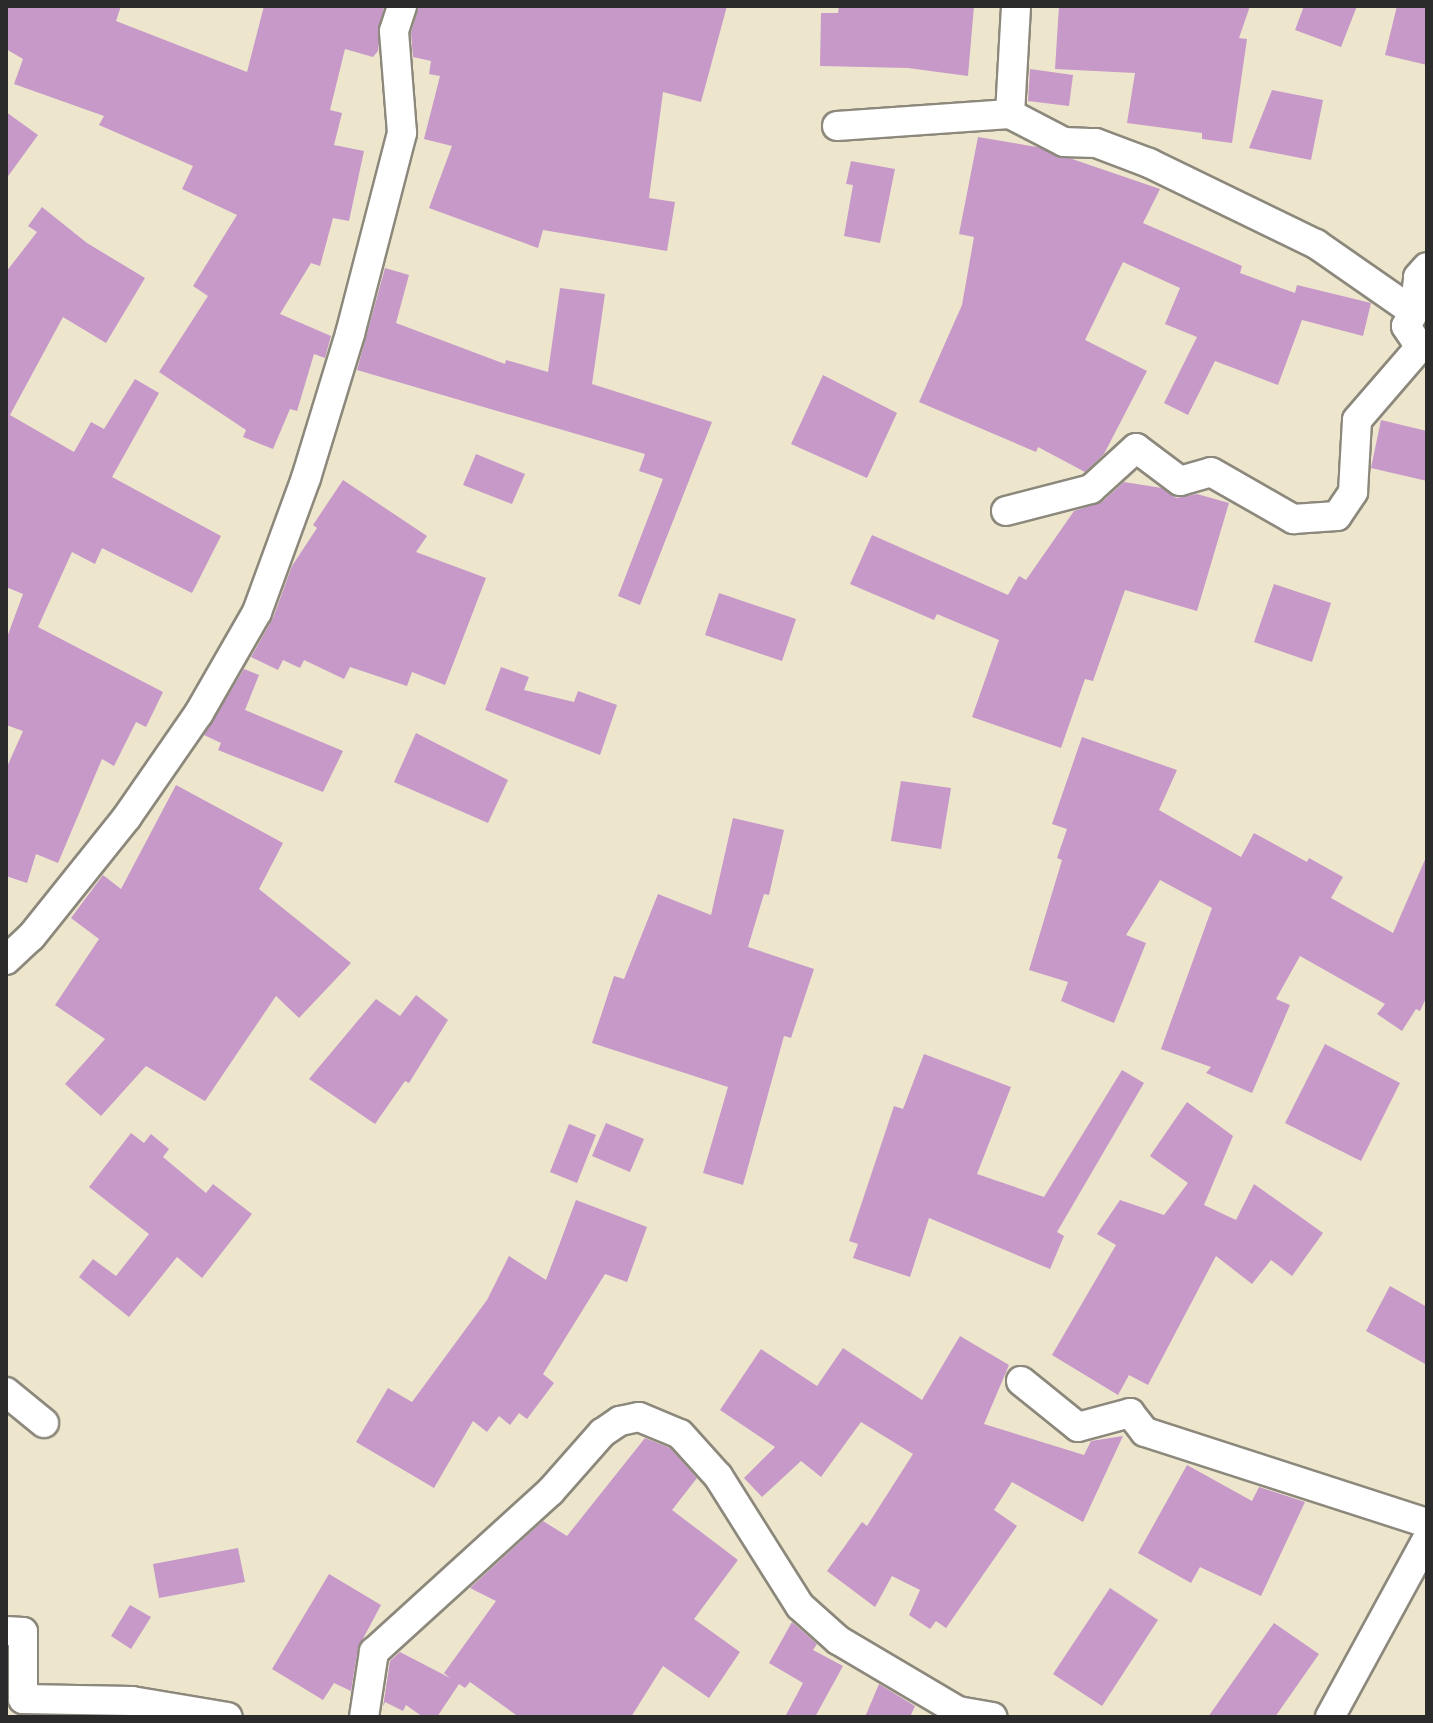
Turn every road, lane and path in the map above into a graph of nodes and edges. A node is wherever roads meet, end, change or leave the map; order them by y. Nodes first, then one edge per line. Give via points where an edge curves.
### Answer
1 (402, 6) edge
2 (1016, 6) edge
3 (1010, 114) junction
4 (837, 126) dead end
5 (1427, 267) edge
6 (1414, 312) junction
7 (1006, 511) dead end
8 (6, 960) edge
9 (1021, 1381) dead end
10 (6, 1392) edge
11 (44, 1423) dead end
12 (1427, 1523) edge
13 (1427, 1539) edge
14 (6, 1631) edge
15 (228, 1717) edge
16 (364, 1717) edge
17 (992, 1717) edge
18 (1330, 1717) edge

1 - 8 street via 394,31 402,133 342,363 257,612 199,713 127,817 31,937
2 - 3 street
3 - 4 street
3 - 6 street via 1064,142 1096,143 1149,163 1303,238
5 - 6 street via 1418,277
6 - 7 street via 1406,326 1420,347 1357,420 1353,492 1337,516 1293,519 1211,472 1180,481 1136,448 1091,489
9 - 12 street via 1078,1427 1130,1413 1145,1432
10 - 11 street
13 - 18 street
14 - 15 street via 23,1632 23,1699 132,1701
16 - 17 street via 374,1652 550,1492 602,1433 639,1417 680,1434 718,1476 800,1606 838,1640 958,1711

